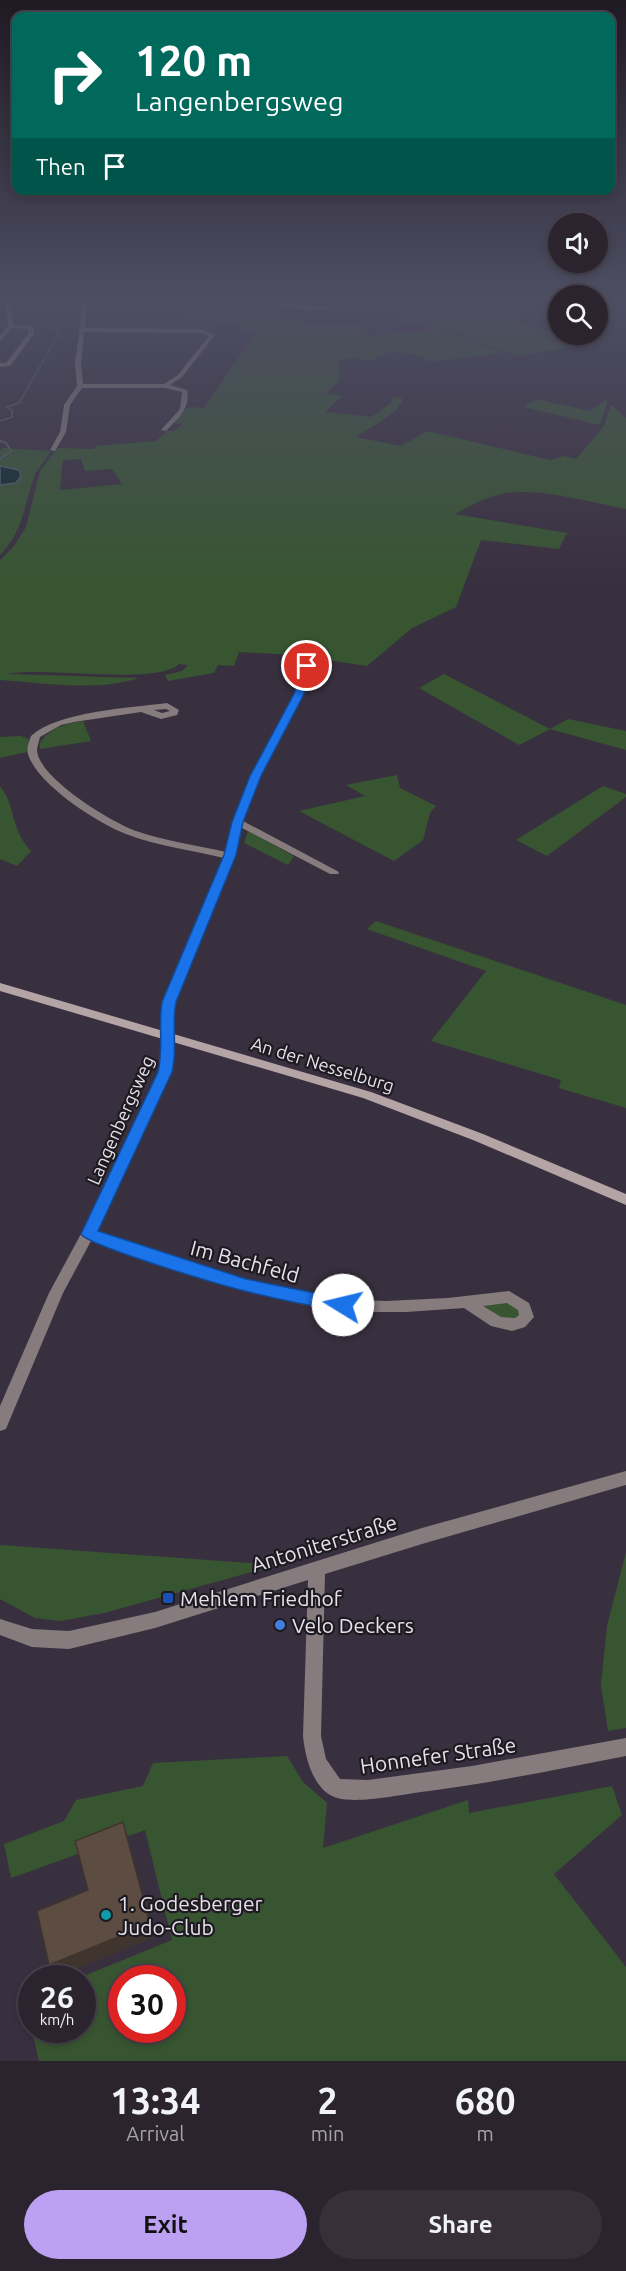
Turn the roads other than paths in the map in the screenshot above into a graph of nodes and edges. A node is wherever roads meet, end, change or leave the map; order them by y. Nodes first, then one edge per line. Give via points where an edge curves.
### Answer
1 (77, 391) edge
2 (185, 391) edge
3 (164, 430) dead end
4 (53, 450) dead end
5 (307, 666) dead end
6 (142, 709) dead end
7 (238, 822) junction
8 (230, 855) junction
9 (334, 872) dead end
10 (0, 987) edge
11 (168, 1037) junction
12 (626, 1200) edge
13 (89, 1234) junction
14 (466, 1302) dead end
15 (1, 1420) edge
16 (626, 1478) edge
17 (317, 1569) junction
18 (0, 1627) edge
19 (626, 1747) edge

1 - 4 street
2 - 3 street via 183,411
5 - 7 street, Langenbergsweg via 299,694 255,776
6 - 8 street via 58,723 36,736 33,754 56,783 107,822 143,836
7 - 8 street, Langenbergsweg
7 - 9 street
8 - 11 street, Langenbergsweg via 169,1002
10 - 11 street, An der Nesselburg
11 - 12 street, An der Nesselburg via 367,1095
11 - 13 street, Langenbergsweg via 170,1054 165,1072
13 - 14 street, Im Bachfeld via 234,1282 302,1298 380,1306
13 - 15 street, Langenbergsweg via 56,1293
16 - 17 street, Antoniterstraße
17 - 18 street, Antoniterstraße via 156,1620 69,1640 32,1638
17 - 19 street, Honnefer Straße via 312,1737 321,1773 336,1788 368,1790 450,1779

